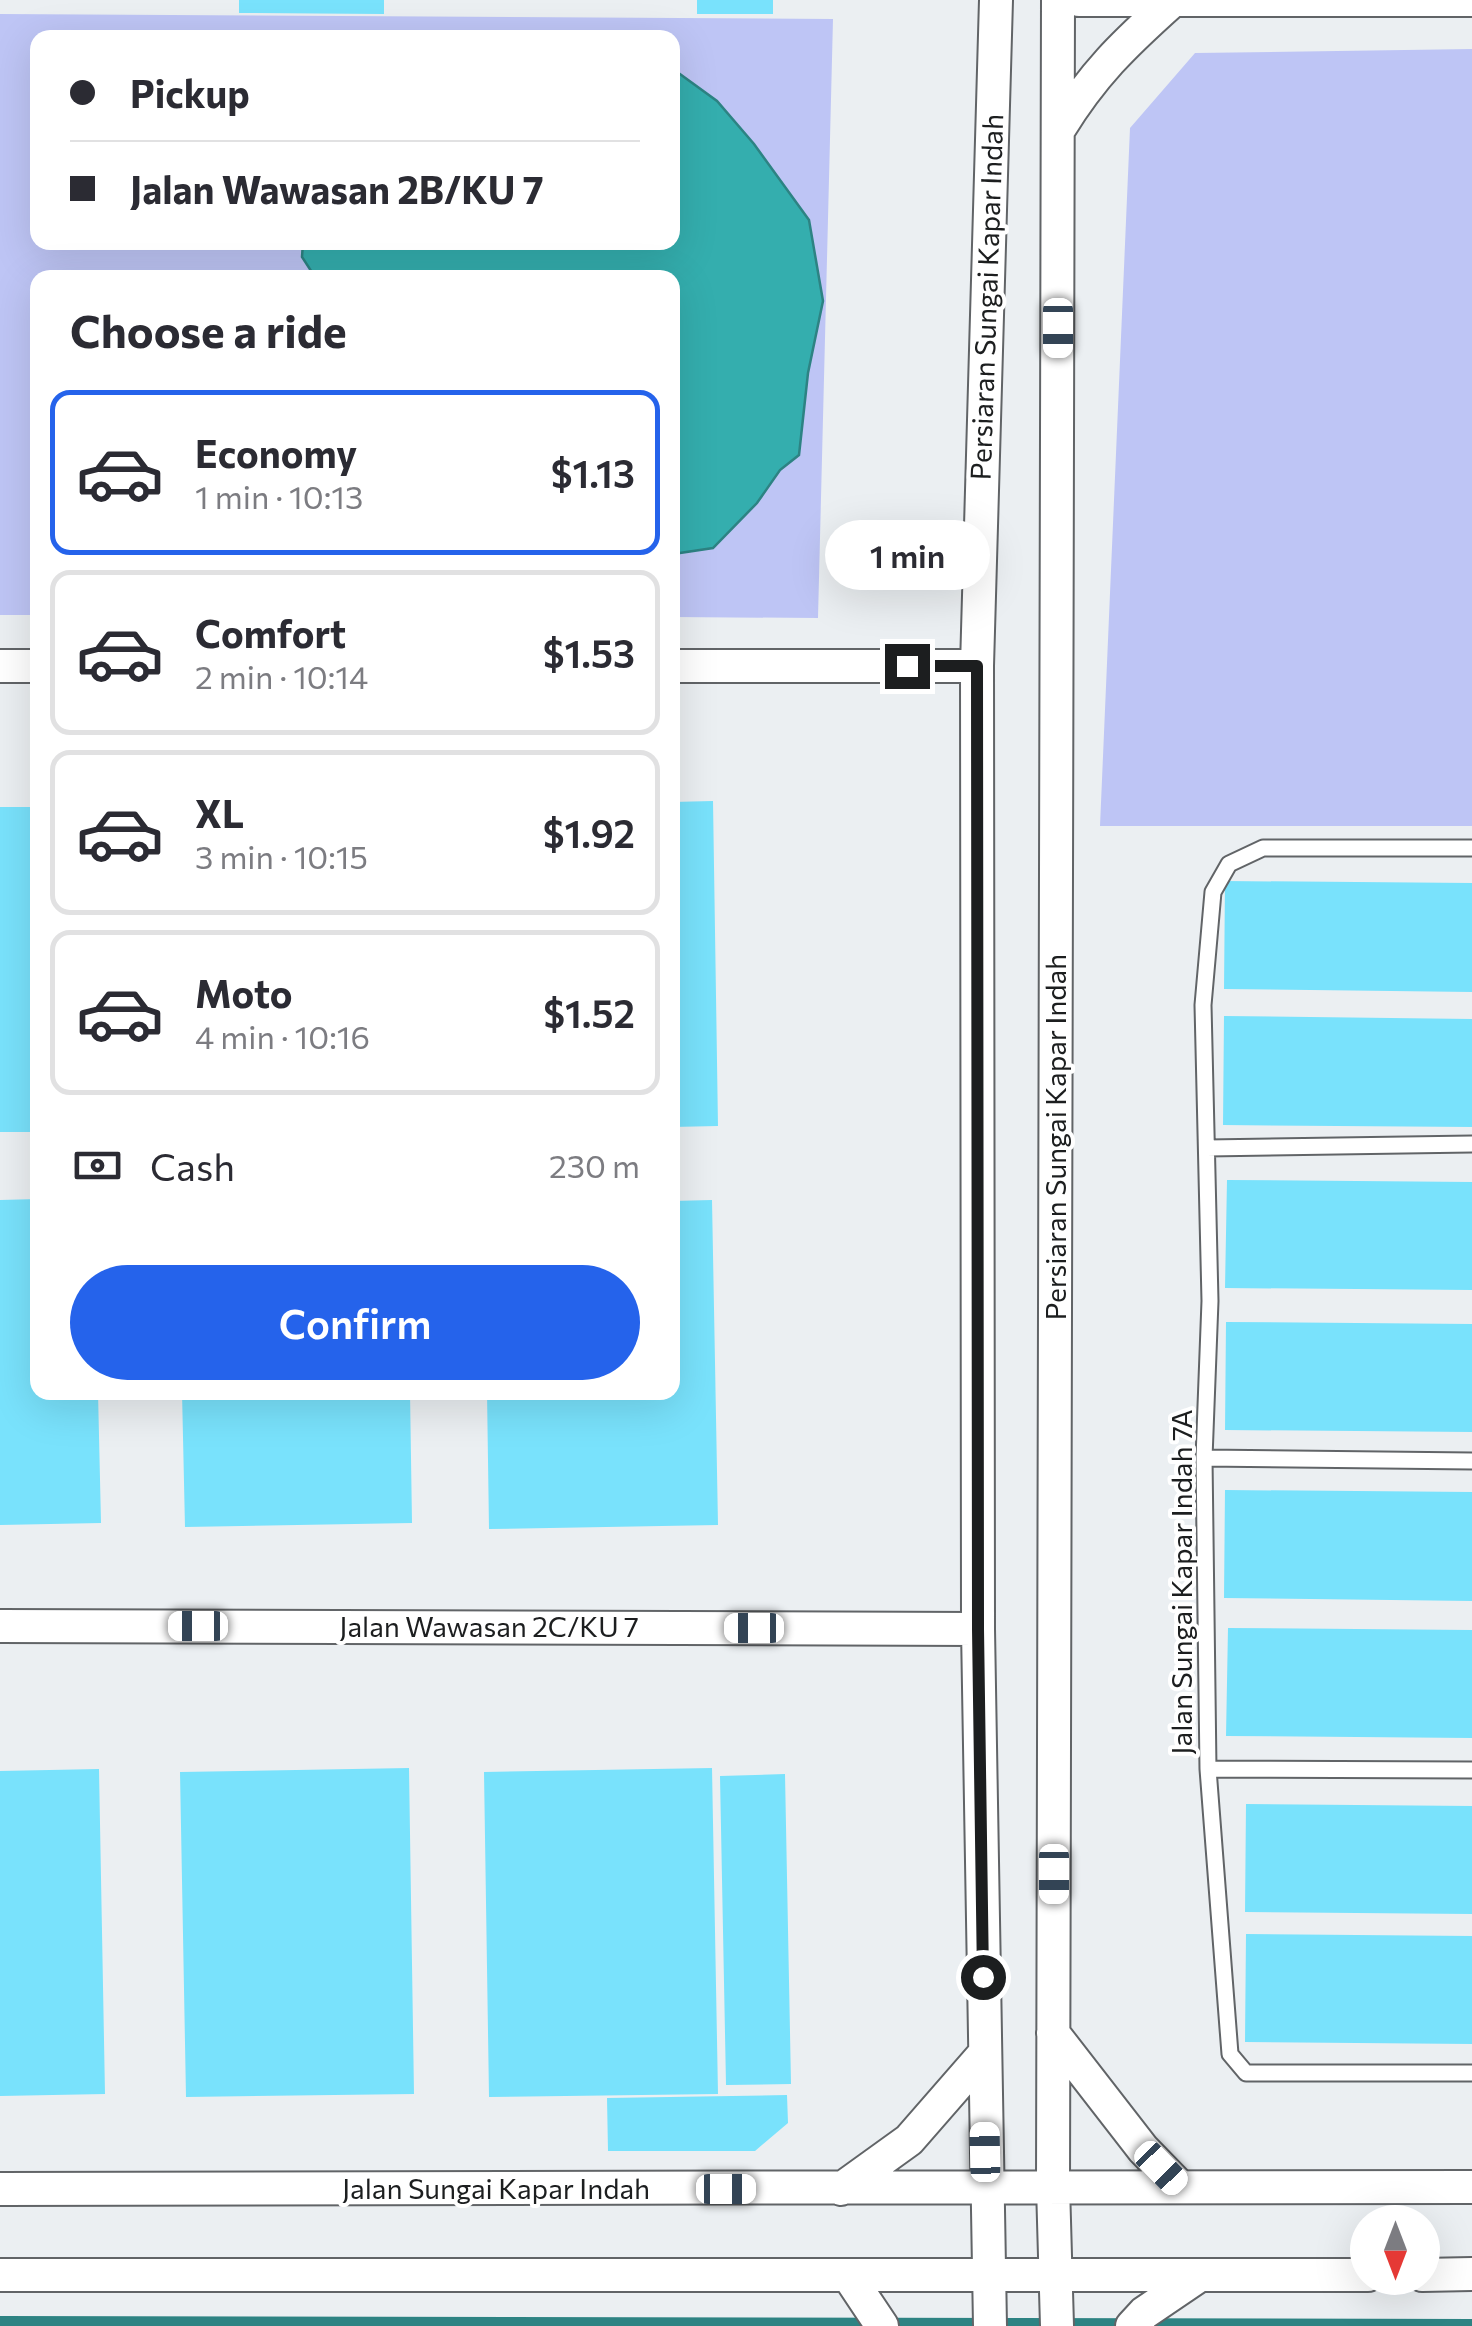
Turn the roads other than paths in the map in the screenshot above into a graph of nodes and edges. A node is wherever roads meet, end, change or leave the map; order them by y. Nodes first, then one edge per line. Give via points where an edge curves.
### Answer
1 (996, 0) edge
2 (1058, 0) edge
3 (1079, 0) edge
4 (1472, 0) edge
5 (1170, 1) edge
6 (1059, 130) junction
7 (0, 666) edge
8 (30, 666) edge
9 (680, 666) edge
10 (977, 666) junction
11 (1472, 848) edge
12 (1472, 1144) edge
13 (1206, 1148) junction
14 (1204, 1458) junction
15 (1472, 1461) edge
16 (0, 1626) edge
17 (978, 1629) junction
18 (1208, 1769) junction
19 (1472, 1770) edge
20 (1054, 2033) junction
21 (984, 2054) junction
22 (1472, 2073) edge
23 (986, 2185) junction
24 (1053, 2186) junction
25 (1180, 2186) junction
26 (1472, 2187) edge
27 (0, 2189) edge
28 (841, 2189) junction
29 (1350, 2274) edge
30 (1440, 2274) edge
31 (1472, 2274) edge
32 (0, 2275) edge
33 (848, 2275) junction
34 (1200, 2275) junction
35 (1056, 2301) edge
36 (990, 2302) edge
37 (882, 2326) edge
38 (1132, 2326) edge

1 - 10 street, Persiaran Sungai Kapar Indah
2 - 6 street, Persiaran Sungai Kapar Indah
3 - 5 street
4 - 5 street
5 - 6 street via 1087,84
6 - 20 street, Persiaran Sungai Kapar Indah
7 - 8 street
9 - 10 street
10 - 17 street, Persiaran Sungai Kapar Indah
11 - 13 lane, Jalan Sungai Kapar Indah 7A via 1263,848 1229,864 1212,892 1203,1006
12 - 13 lane
13 - 14 lane, Jalan Sungai Kapar Indah 7A
14 - 15 lane
14 - 18 lane, Jalan Sungai Kapar Indah 7A
16 - 17 street, Jalan Wawasan 2C/KU 7
17 - 21 street, Persiaran Sungai Kapar Indah
18 - 19 lane
18 - 22 lane, Jalan Sungai Kapar Indah 7A via 1227,2036 1230,2054 1246,2073
20 - 24 street, Persiaran Sungai Kapar Indah
20 - 25 street via 1143,2149
21 - 23 street, Persiaran Sungai Kapar Indah
21 - 28 street via 908,2140
23 - 24 street, Jalan Sungai Kapar Indah
23 - 28 street, Jalan Sungai Kapar Indah
23 - 36 street, Persiaran Sungai Kapar Indah
24 - 25 street, Jalan Sungai Kapar Indah
24 - 35 street, Persiaran Sungai Kapar Indah
25 - 26 street, Jalan Sungai Kapar Indah
27 - 28 street, Jalan Sungai Kapar Indah
29 - 34 street
30 - 31 street
32 - 33 street
33 - 36 street
33 - 37 street
34 - 35 street
34 - 38 street
35 - 36 street

